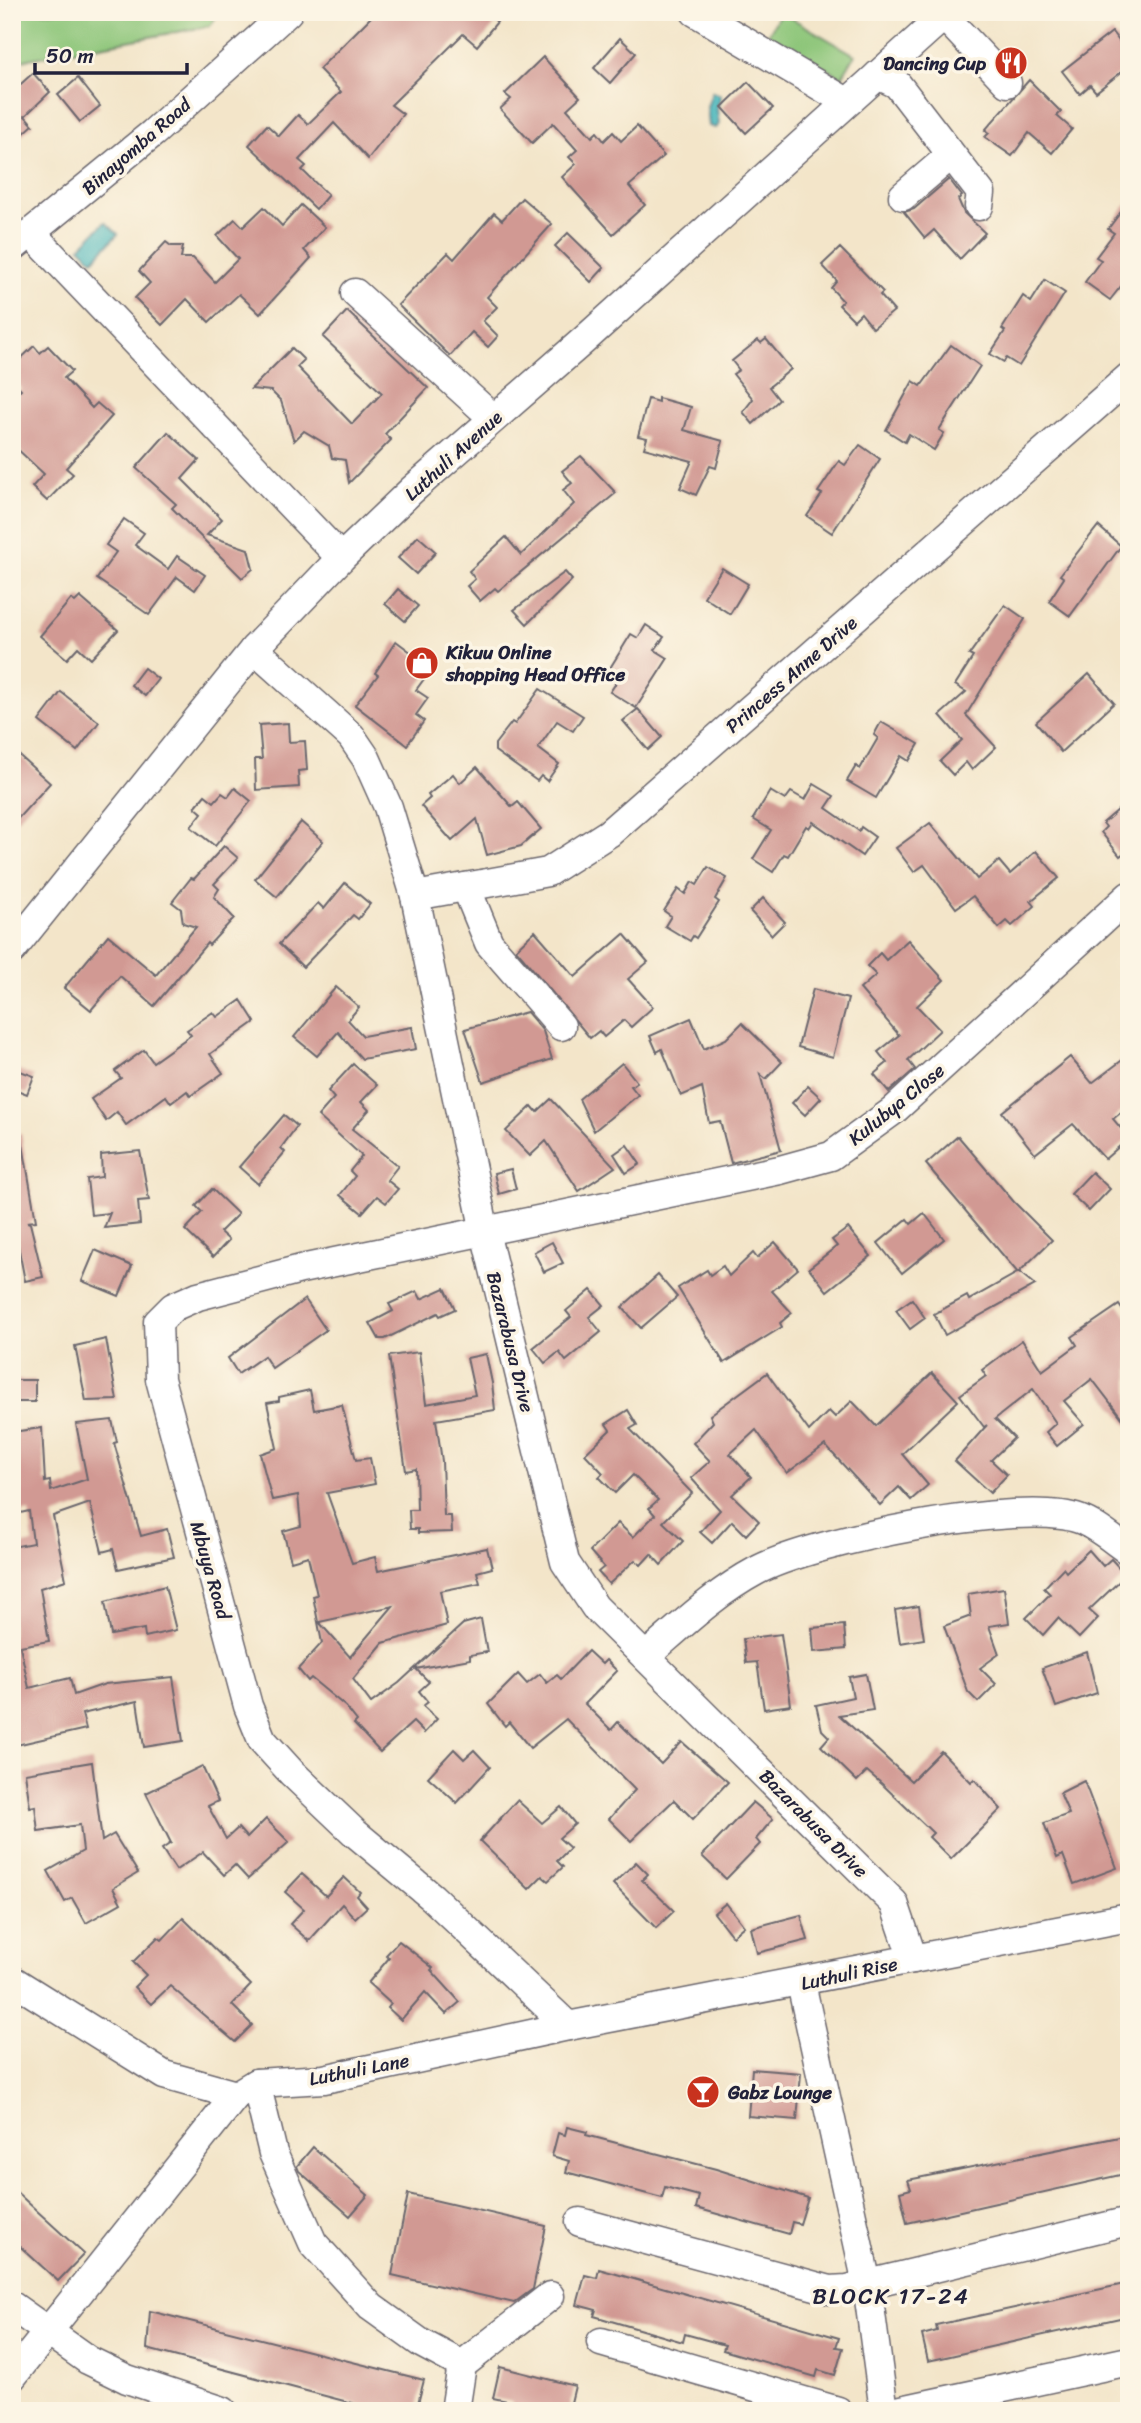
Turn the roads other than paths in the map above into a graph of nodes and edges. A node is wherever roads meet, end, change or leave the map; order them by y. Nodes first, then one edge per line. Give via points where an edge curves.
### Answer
1 (288, 12) edge
2 (695, 12) edge
3 (946, 14) edge
4 (878, 75) junction
5 (1007, 83) dead end
6 (847, 102) junction
7 (951, 155) junction
8 (904, 196) dead end
9 (979, 206) dead end
10 (22, 241) edge
11 (355, 293) dead end
12 (1129, 377) edge
13 (493, 418) junction
14 (341, 558) junction
15 (254, 649) junction
16 (466, 887) junction
17 (1129, 895) edge
18 (415, 896) junction
19 (12, 950) edge
20 (561, 1027) dead end
21 (485, 1233) junction
22 (1129, 1551) edge
23 (646, 1656) junction
24 (1129, 1917) edge
25 (913, 1959) junction
26 (12, 1980) edge
27 (801, 1983) junction
28 (568, 2026) junction
29 (246, 2089) junction
30 (1129, 2221) edge
31 (580, 2222) dead end
32 (867, 2284) junction
33 (550, 2296) dead end
34 (12, 2306) edge
35 (47, 2333) junction
36 (601, 2342) dead end
37 (1129, 2361) edge
38 (462, 2365) junction
39 (12, 2377) edge
40 (223, 2411) edge
41 (455, 2411) edge
42 (838, 2411) edge
43 (884, 2411) edge
44 (897, 2411) edge

1 - 10 street, Binayomba Road via 153,133
2 - 6 street
3 - 4 street, Luthuli Avenue
3 - 5 street
4 - 6 street, Luthuli Avenue
4 - 7 street via 897,84
6 - 13 street, Luthuli Avenue
7 - 8 street
7 - 9 street via 981,193
10 - 14 street
11 - 13 street
12 - 16 street, Princess Anne Drive via 609,833 548,873
13 - 14 street, Luthuli Avenue
14 - 15 street, Luthuli Avenue
15 - 18 street, Bazarabusa Drive via 351,736 366,758 388,807
15 - 19 street, Luthuli Avenue
16 - 18 street, Princess Anne Drive
16 - 20 street via 489,943
17 - 21 street, Kulubya Close via 893,1111 831,1156
18 - 21 street, Bazarabusa Drive
21 - 23 street, Bazarabusa Drive via 565,1562 595,1607
21 - 28 street, Mbuya Road via 301,1269 173,1307 158,1322 160,1379 248,1706 262,1740 355,1833 432,1897
22 - 23 street via 1080,1519 1033,1511 844,1541 757,1570 708,1602
23 - 25 street, Bazarabusa Drive via 894,1903
24 - 25 street, Luthuli Rise
25 - 27 street, Luthuli Rise
26 - 29 street, Luthuli Lane via 164,2075
27 - 28 street, Luthuli Rise
27 - 32 street
28 - 29 street, Luthuli Lane via 324,2079
29 - 35 street
29 - 38 street via 313,2243 370,2307
30 - 32 street
31 - 32 street via 830,2290
32 - 43 street
33 - 38 street
34 - 35 street
35 - 39 street
35 - 40 street via 127,2379
36 - 42 street
37 - 44 street
38 - 41 street

